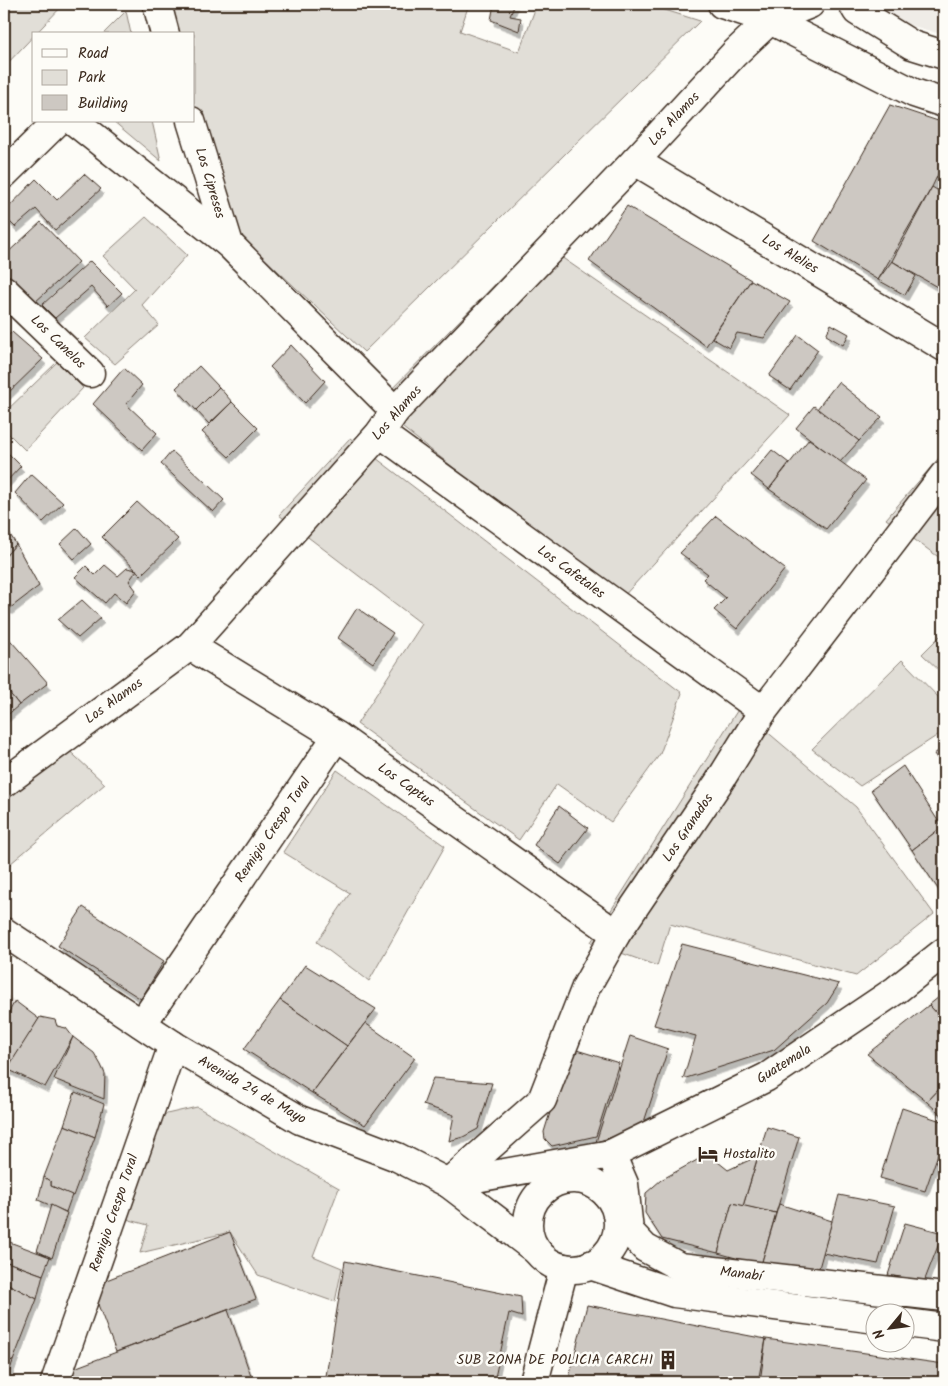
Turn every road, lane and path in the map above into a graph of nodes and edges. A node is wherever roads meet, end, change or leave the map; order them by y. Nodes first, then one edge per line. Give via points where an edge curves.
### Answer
1 (722, 4) edge
2 (810, 4) edge
3 (854, 4) edge
4 (772, 12) edge
5 (944, 56) edge
6 (944, 103) edge
7 (57, 122) edge
8 (75, 122) edge
9 (191, 122) edge
10 (635, 161) junction
11 (4, 174) edge
12 (229, 244) junction
13 (4, 290) edge
14 (944, 347) edge
15 (90, 373) dead end
16 (395, 412) junction
17 (380, 433) junction
18 (944, 475) edge
19 (190, 646) junction
20 (763, 712) junction
21 (337, 736) junction
22 (4, 783) edge
23 (4, 932) edge
24 (616, 934) junction
25 (944, 952) edge
26 (142, 1024) junction
27 (173, 1044) junction
28 (611, 1154) junction
29 (448, 1183) junction
30 (536, 1250) junction
31 (577, 1267) junction
32 (944, 1297) edge
33 (866, 1318) edge
34 (916, 1324) edge
35 (944, 1328) edge
36 (55, 1382) edge
37 (534, 1382) edge

1 - 4 street
2 - 4 street, Los Alamos
3 - 5 street via 857,11 912,45
4 - 6 street via 914,94
4 - 10 street, Los Alamos
7 - 11 street
8 - 12 street
9 - 12 street, Los Cipreses
10 - 14 street, Los Alelies
10 - 16 street, Los Alamos
12 - 16 street
13 - 15 street, Los Canelos
16 - 17 street, Los Alamos
17 - 19 street, Los Alamos
17 - 20 street, Los Cafetales
18 - 20 street, Los Granados
19 - 21 street, Los Captus
19 - 22 street, Los Alamos
20 - 24 street, Los Granados
21 - 24 street, Los Captus
21 - 26 street, Remigio Crespo Toral
23 - 26 street, Avenida 24 de Mayo
24 - 29 street, Los Granados via 586,987 542,1100
25 - 28 street, Guatemala via 896,990 766,1077
26 - 27 street, Avenida 24 de Mayo
27 - 29 street, Avenida 24 de Mayo via 300,1120 396,1157
27 - 36 street, Remigio Crespo Toral
28 - 29 street
28 - 32 street, Manabí via 624,1184 629,1231 645,1248 680,1267
29 - 30 street, Avenida 24 de Mayo
30 - 31 street via 548,1261
30 - 31 street via 528,1221 531,1206 539,1193 553,1183 569,1178 586,1180 612,1200 618,1217 618,1231 613,1246 603,1258
31 - 33 street, Manabí via 674,1293
31 - 37 street
34 - 35 street

